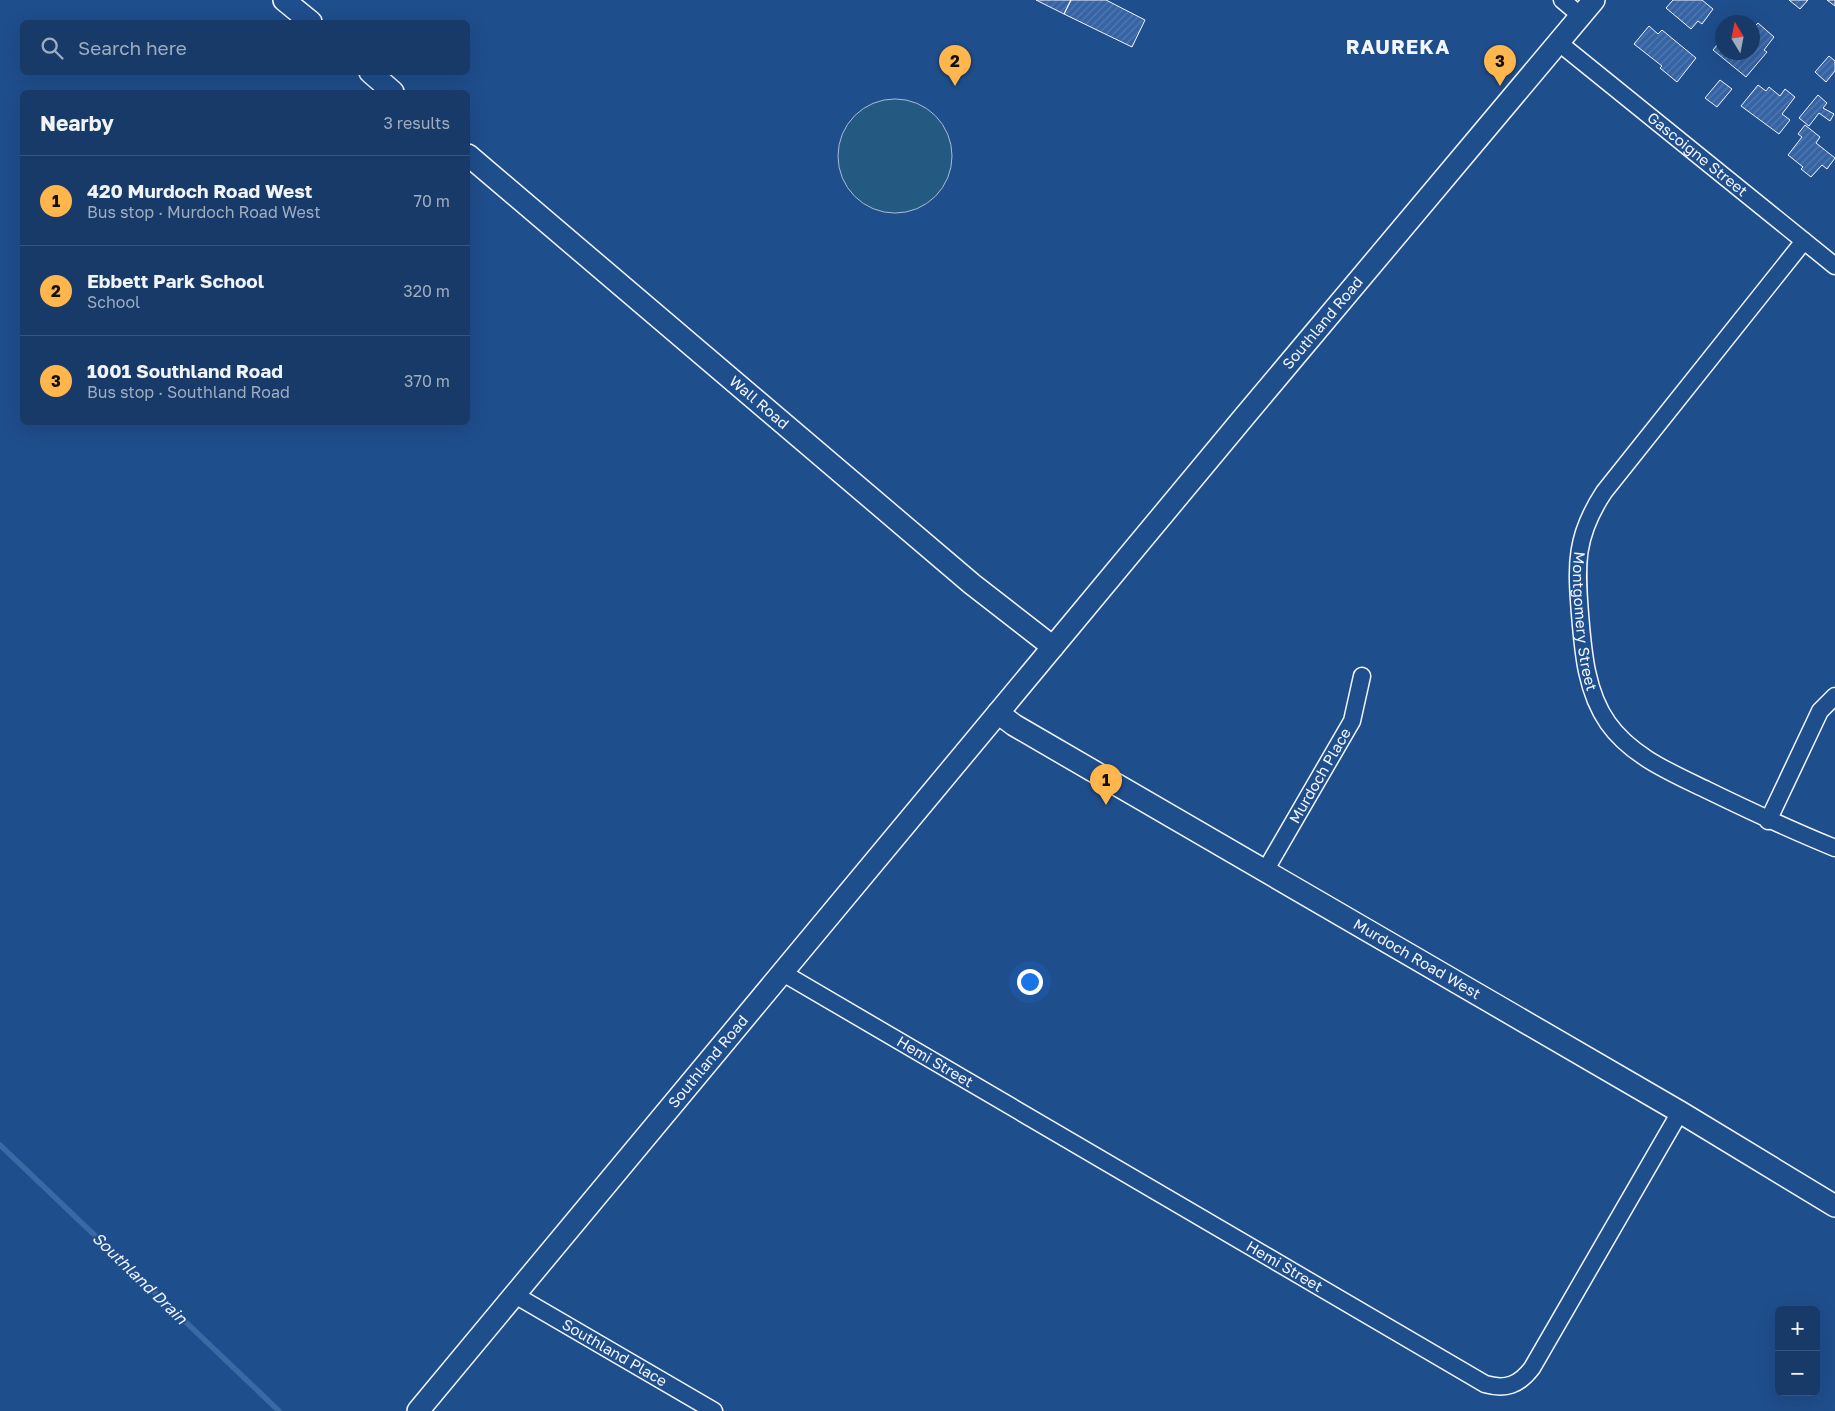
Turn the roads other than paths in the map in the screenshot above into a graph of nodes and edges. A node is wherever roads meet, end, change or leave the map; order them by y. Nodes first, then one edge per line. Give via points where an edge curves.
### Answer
1 (284, 0) edge
2 (1562, 0) edge
3 (1587, 8) edge
4 (309, 20) edge
5 (1558, 42) junction
6 (373, 75) edge
7 (391, 90) edge
8 (470, 157) edge
9 (1804, 241) junction
10 (1835, 266) edge
11 (1053, 647) junction
12 (1362, 676) dead end
13 (1835, 696) edge
14 (998, 713) junction
15 (1768, 820) junction
16 (1835, 848) edge
17 (1265, 871) junction
18 (783, 973) junction
19 (1680, 1112) junction
20 (1835, 1206) edge
21 (515, 1295) junction
22 (418, 1411) edge
23 (714, 1411) edge

1 - 4 street
2 - 3 street
3 - 5 street, Southland Road
5 - 9 street, Gascoigne Street
5 - 11 street, Southland Road
6 - 7 street
8 - 11 street, Wall Road via 972,584
9 - 10 street, Gascoigne Street
9 - 15 street, Montgomery Street via 1604,492 1592,510 1578,554 1577,579 1587,674 1608,723 1638,753
11 - 14 street, Southland Road
12 - 17 street, Murdoch Place via 1352,721
13 - 15 street via 1820,711
14 - 17 street, Murdoch Road West
14 - 18 street, Southland Road
15 - 16 street, Montgomery Street
17 - 19 street, Murdoch Road West
18 - 19 street, Hemi Street via 1485,1384 1497,1387 1518,1382 1532,1368
18 - 21 street, Southland Road
19 - 20 street, Murdoch Road West
21 - 22 street, Southland Road
21 - 23 street, Southland Place

